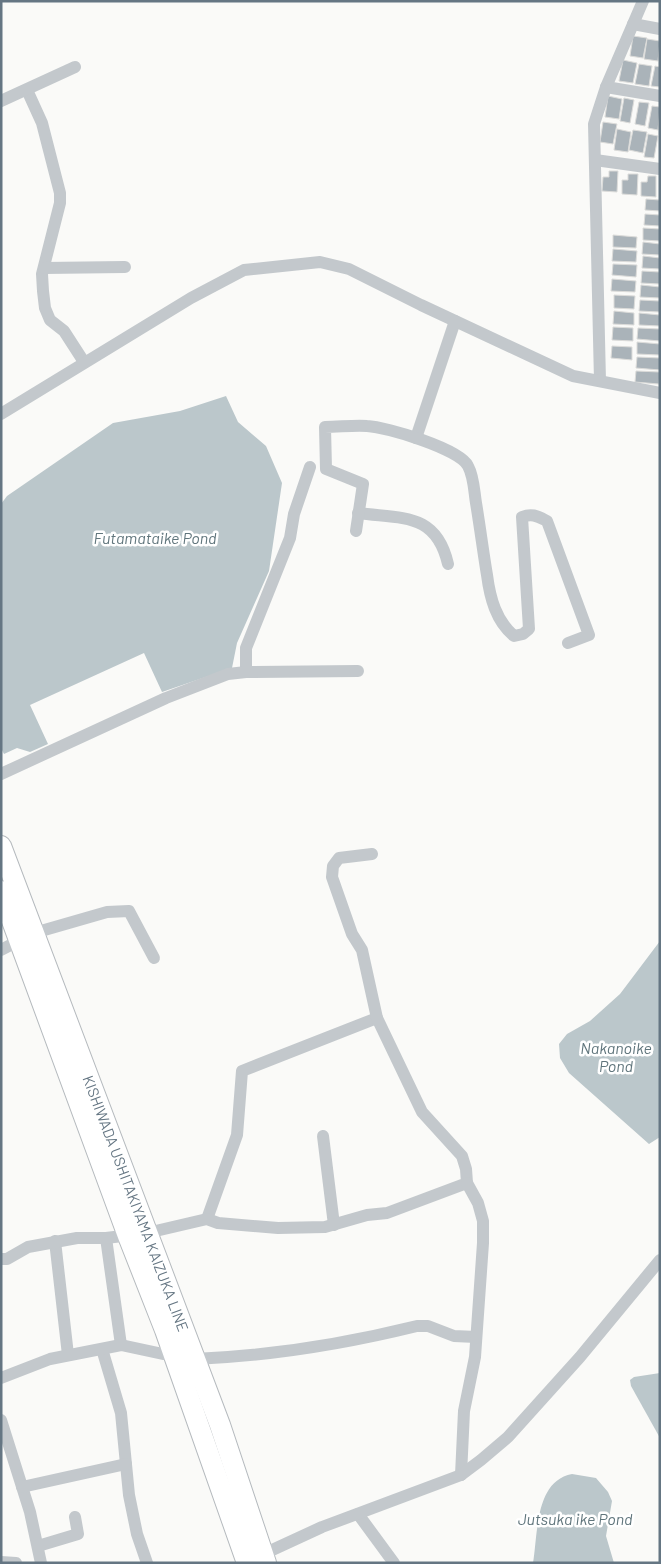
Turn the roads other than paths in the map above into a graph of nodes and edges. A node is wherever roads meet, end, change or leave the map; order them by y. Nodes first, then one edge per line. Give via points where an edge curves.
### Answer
1 (643, 1) edge
2 (633, 24) junction
3 (660, 29) edge
4 (75, 67) dead end
5 (606, 87) junction
6 (27, 90) junction
7 (660, 96) edge
8 (1, 101) edge
9 (595, 160) junction
10 (660, 169) edge
11 (125, 267) dead end
12 (44, 268) junction
13 (455, 321) junction
14 (84, 362) junction
15 (600, 381) junction
16 (660, 393) edge
17 (1, 414) edge
18 (416, 438) junction
19 (310, 466) dead end
20 (358, 513) junction
21 (356, 531) dead end
22 (448, 564) dead end
23 (568, 643) dead end
24 (358, 671) dead end
25 (246, 672) junction
26 (1, 774) edge
27 (1, 846) edge
28 (372, 854) dead end
29 (1, 891) edge
30 (27, 936) junction
31 (1, 950) edge
32 (154, 958) dead end
33 (377, 1018) junction
34 (322, 1136) dead end
35 (466, 1183) junction
36 (207, 1219) junction
37 (334, 1225) junction
38 (137, 1234) junction
39 (106, 1238) junction
40 (55, 1242) junction
41 (1, 1259) edge
42 (660, 1260) edge
43 (476, 1337) junction
44 (121, 1345) junction
45 (102, 1349) junction
46 (173, 1352) junction
47 (68, 1355) junction
48 (195, 1359) junction
49 (1, 1378) edge
50 (1, 1420) edge
51 (7, 1459) edge
52 (126, 1464) junction
53 (461, 1475) junction
54 (22, 1487) junction
55 (358, 1514) junction
56 (75, 1516) dead end
57 (38, 1546) junction
58 (254, 1561) edge
59 (1, 1562) edge
60 (16, 1563) edge
61 (41, 1563) edge
62 (148, 1563) edge
63 (394, 1563) edge

1 - 2 street
2 - 3 street
2 - 5 street
4 - 6 street
5 - 7 street
5 - 9 street via 594,124
6 - 8 street
6 - 12 street via 42,123 60,193
9 - 10 street
9 - 15 street
11 - 12 street
12 - 14 street via 43,292 50,320 64,332
13 - 14 street via 349,269 320,262 266,267 244,270 190,298
13 - 15 street via 573,376
13 - 18 street
14 - 17 street
15 - 16 street
18 - 20 street via 366,426 325,427 326,469 363,484
18 - 23 street via 460,456 468,465 488,584 497,616 514,636 529,629 522,517 530,514 547,521 589,634
19 - 25 street via 294,514 290,538 246,648
20 - 21 street
20 - 22 street via 420,521 440,539
24 - 25 street
25 - 26 street via 228,674 166,698
27 - 30 main road, KISHIWADA USHITAKIYAMA KAIZUKA LINE
28 - 33 street via 340,858 333,866 332,877 352,934 362,950
29 - 30 main road, KISHIWADA USHITAKIYAMA KAIZUKA LINE
30 - 31 street
30 - 32 street via 106,912 129,911
30 - 38 main road, KISHIWADA USHITAKIYAMA KAIZUKA LINE
33 - 35 street via 422,1112 462,1156
33 - 36 street via 242,1071 237,1135
34 - 37 street
35 - 37 street via 387,1214
35 - 43 street via 478,1203 483,1222
36 - 37 street via 218,1223 311,1229
36 - 38 street
38 - 39 street
38 - 46 main road, KISHIWADA USHITAKIYAMA KAIZUKA LINE
38 - 48 main road, KISHIWADA USHITAKIYAMA KAIZUKA LINE
39 - 40 street
39 - 44 street
40 - 41 street via 28,1247
40 - 47 street
42 - 53 street via 580,1357 508,1437
43 - 48 street via 454,1336 428,1326 417,1326 324,1345 238,1357
43 - 53 street via 464,1411
44 - 45 street
44 - 46 street via 163,1354
45 - 47 street
45 - 52 street via 121,1413
46 - 58 main road, KISHIWADA USHITAKIYAMA KAIZUKA LINE
47 - 49 street
48 - 58 main road, KISHIWADA USHITAKIYAMA KAIZUKA LINE via 220,1425
50 - 51 street
51 - 54 street
52 - 54 street
52 - 62 street via 128,1496
53 - 55 street
54 - 57 street
55 - 58 street via 322,1527
55 - 63 street
56 - 57 street via 78,1534
57 - 61 street
59 - 60 street

